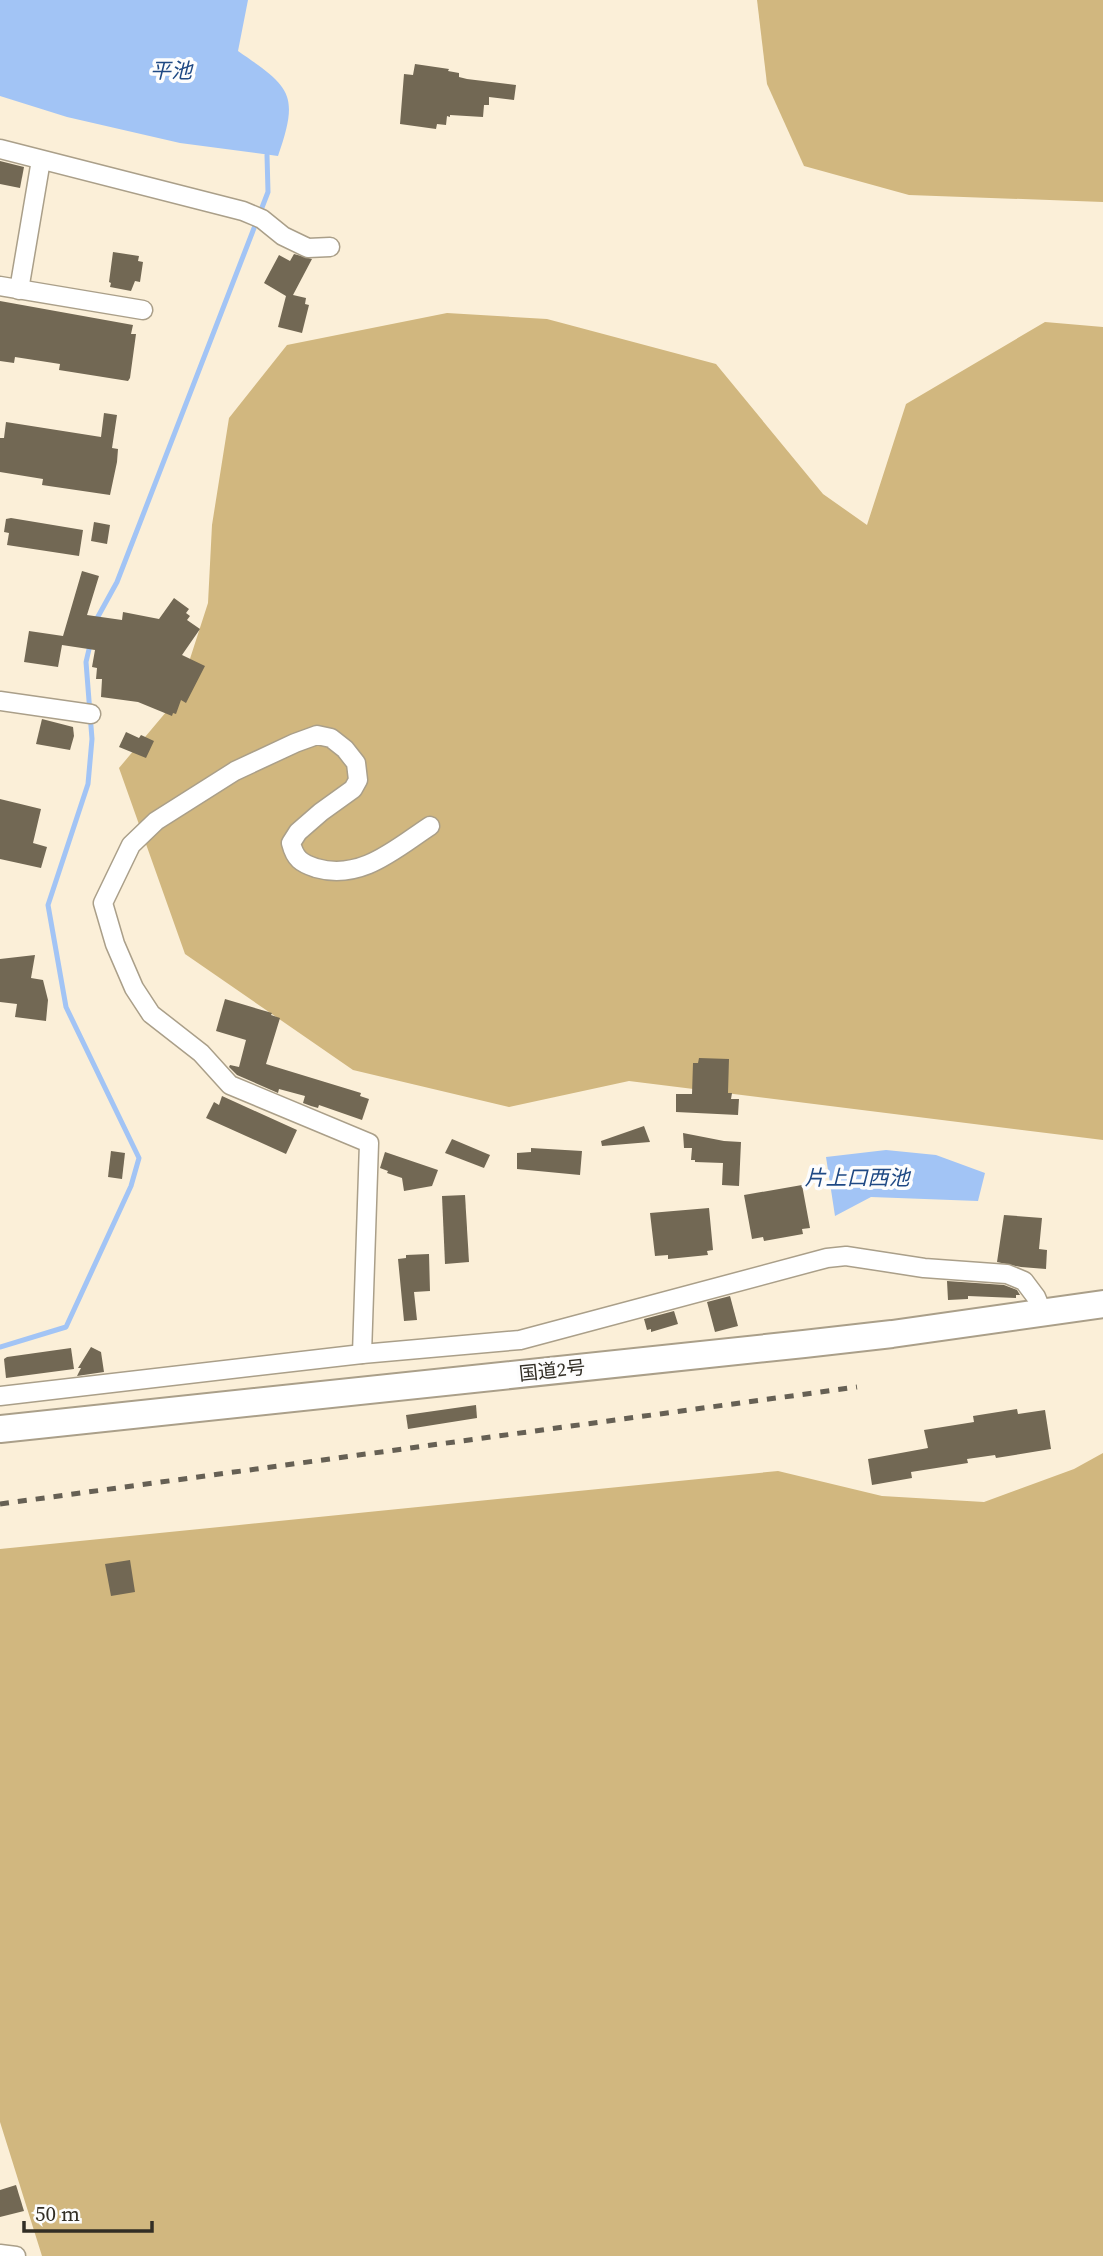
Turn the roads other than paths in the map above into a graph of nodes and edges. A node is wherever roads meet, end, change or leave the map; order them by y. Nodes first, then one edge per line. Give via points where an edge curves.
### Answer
1 (0, 149) edge
2 (41, 160) junction
3 (330, 247) dead end
4 (0, 286) edge
5 (19, 290) junction
6 (144, 310) dead end
7 (0, 701) edge
8 (91, 714) dead end
9 (430, 826) dead end
10 (1103, 1304) edge
11 (1043, 1314) junction
12 (362, 1353) junction
13 (0, 1396) edge
14 (0, 1429) edge
15 (0, 2254) edge
16 (16, 2256) edge

1 - 2 street
2 - 3 street via 243,211 308,248
2 - 5 street
4 - 5 street
5 - 6 street
7 - 8 street
9 - 12 street via 381,859 354,870 343,873 300,862 291,843 298,832 353,789 358,780 356,763 345,749 331,738 317,735 235,771 156,821 131,845 103,903 134,988 151,1014 201,1053 230,1085 369,1143
10 - 11 highway, 国道2号
11 - 12 street via 1024,1281 1007,1274 846,1256 809,1261 520,1340
11 - 14 highway, 国道2号 via 804,1344
12 - 13 street
15 - 16 street

